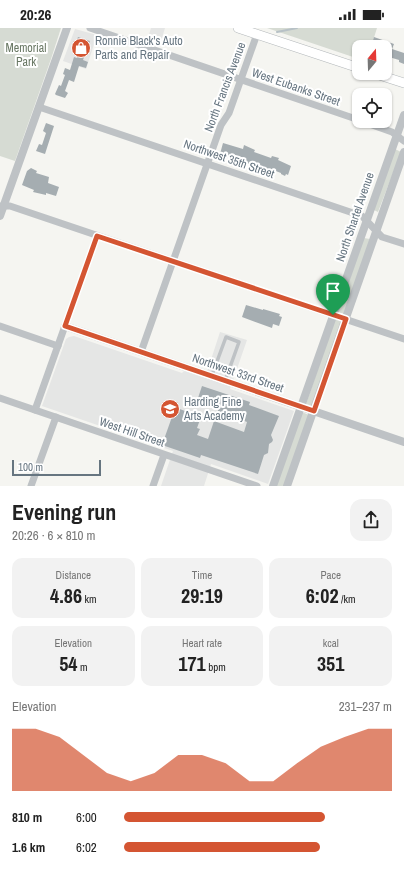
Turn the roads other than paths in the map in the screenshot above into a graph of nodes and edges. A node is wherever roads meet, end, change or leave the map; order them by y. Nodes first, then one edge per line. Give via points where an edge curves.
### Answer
1 (67, 28) edge
2 (90, 28) edge
3 (238, 28) edge
4 (257, 34) junction
5 (352, 66) edge
6 (241, 79) junction
7 (392, 79) edge
8 (404, 83) edge
9 (39, 107) junction
10 (404, 115) edge
11 (352, 118) edge
12 (380, 128) edge
13 (397, 135) junction
14 (404, 141) edge
15 (404, 152) edge
16 (208, 163) junction
17 (2, 206) edge
18 (0, 216) edge
19 (367, 221) junction
20 (376, 231) junction
21 (97, 236) junction
22 (404, 244) edge
23 (174, 261) junction
24 (333, 315) junction
25 (346, 319) junction
26 (0, 326) edge
27 (65, 326) junction
28 (404, 339) edge
29 (58, 346) junction
30 (141, 352) junction
31 (212, 376) junction
32 (225, 381) junction
33 (0, 398) edge
34 (301, 407) junction
35 (35, 410) junction
36 (314, 411) junction
37 (56, 417) junction
38 (403, 440) edge
39 (164, 454) junction
40 (32, 486) edge
41 (153, 486) edge
42 (257, 486) edge
43 (273, 486) edge
44 (287, 486) edge

1 - 9 street
2 - 6 street, West Eubanks Street
3 - 4 main road
4 - 5 main road
4 - 6 street, North Francis Avenue
6 - 11 street, West Eubanks Street
6 - 16 street, North Francis Avenue
7 - 8 main road
9 - 16 street, Northwest 35th Street
9 - 17 street
10 - 13 street, North Shartel Avenue
12 - 13 street, West Eubanks Street
13 - 14 street, West Eubanks Street
13 - 19 street, North Shartel Avenue
15 - 20 street, North Shartel Avenue
16 - 19 street, Northwest 35th Street via 362,216
16 - 23 street, North Francis Avenue
17 - 18 street
17 - 21 street via 10,206
19 - 20 street, Northwest 35th Street
19 - 24 street, North Shartel Avenue
20 - 22 street, Northwest 35th Street via 382,236
20 - 25 street, North Shartel Avenue
21 - 23 street
21 - 27 street
23 - 24 street
23 - 30 street, North Francis Avenue
24 - 25 street
24 - 34 street, North Shartel Avenue
25 - 28 street
25 - 36 street, North Shartel Avenue
26 - 29 street
27 - 29 street
27 - 30 street, Northwest 33rd Street
29 - 35 street
30 - 31 street, Northwest 33rd Street
31 - 32 street, Northwest 33rd Street
31 - 32 lane via 226,337 239,342
32 - 34 street, Northwest 33rd Street
33 - 35 street, West Hill Street
34 - 36 street, Northwest 33rd Street
34 - 43 street, North Shartel Avenue
35 - 37 street, West Hill Street
36 - 38 street, Northwest 33rd Street
36 - 44 street, North Shartel Avenue
37 - 39 street, West Hill Street
37 - 40 street
39 - 41 street
39 - 42 street, West Hill Street

